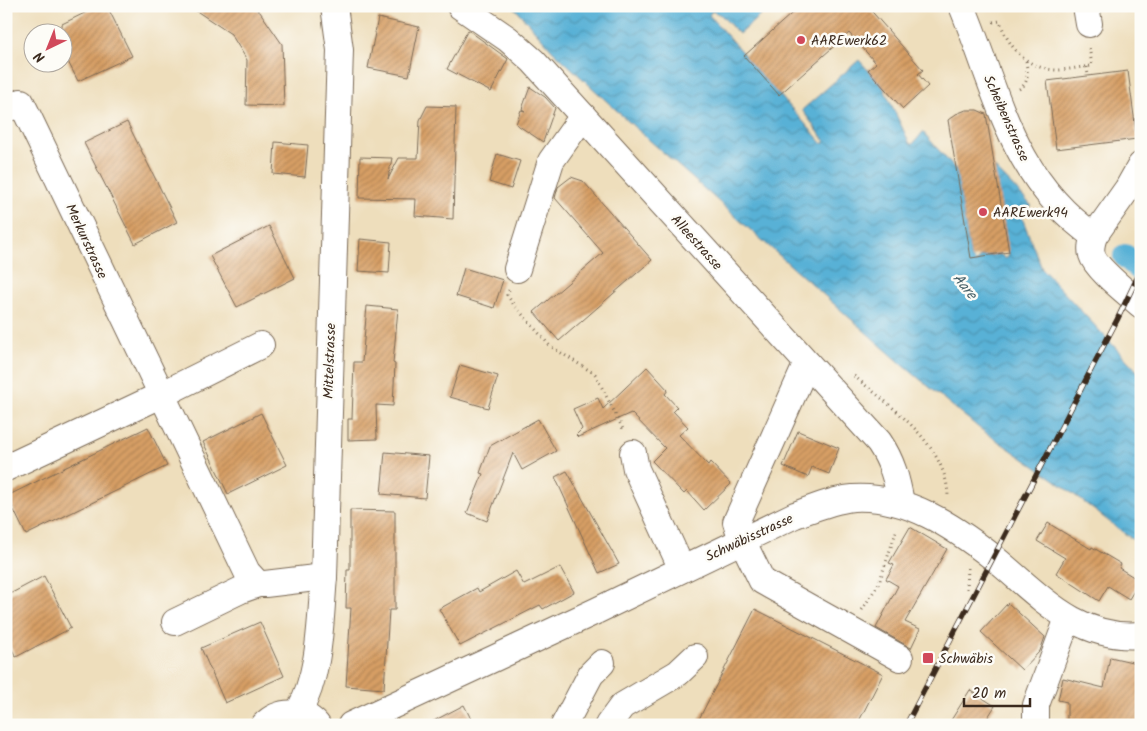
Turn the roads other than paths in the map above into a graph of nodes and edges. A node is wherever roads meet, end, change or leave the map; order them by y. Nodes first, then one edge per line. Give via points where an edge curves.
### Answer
1 (334, 6) edge
2 (460, 6) edge
3 (962, 6) edge
4 (6, 110) edge
5 (583, 116) junction
6 (1141, 165) edge
7 (1094, 236) junction
8 (517, 269) road end
9 (1141, 305) edge
10 (261, 344) dead end
11 (807, 363) junction
12 (161, 395) junction
13 (633, 453) road end
14 (6, 468) edge
15 (900, 503) junction
16 (742, 540) junction
17 (682, 569) junction
18 (324, 577) junction
19 (258, 584) junction
20 (1068, 618) junction
21 (175, 622) dead end
22 (1141, 635) edge
23 (696, 657) dead end
24 (900, 658) dead end
25 (602, 663) dead end
26 (307, 719) edge
27 (264, 725) edge
28 (351, 725) edge
29 (564, 725) edge
30 (608, 725) edge
31 (1036, 725) edge

1 - 18 street, Mittelstrasse via 340,50
2 - 5 street, Alleestrasse via 527,55
3 - 7 street, Scheibenstrasse via 1016,145 1058,206
4 - 12 street, Merkurstrasse via 20,102 26,112
5 - 8 street via 551,161
5 - 11 street, Alleestrasse
6 - 7 street
7 - 9 street via 1091,253 1096,263
10 - 12 street
11 - 15 street, Alleestrasse via 879,442 894,468
11 - 16 street via 736,522
12 - 14 street
12 - 19 street, Merkurstrasse via 247,572
13 - 17 street via 636,469
15 - 16 street, Schwäbisstrasse via 869,498 836,501 795,515
15 - 20 street, Schwäbisstrasse via 962,534
16 - 17 street, Schwäbisstrasse
16 - 24 street via 762,581
17 - 28 street, Schwäbisstrasse
18 - 19 street
18 - 26 street, Mittelstrasse
19 - 21 street
20 - 22 street, Schwäbisstrasse via 1103,633
20 - 31 street via 1036,705
23 - 30 street via 678,672 622,706
25 - 29 street via 591,674
26 - 27 street via 287,713 277,715

